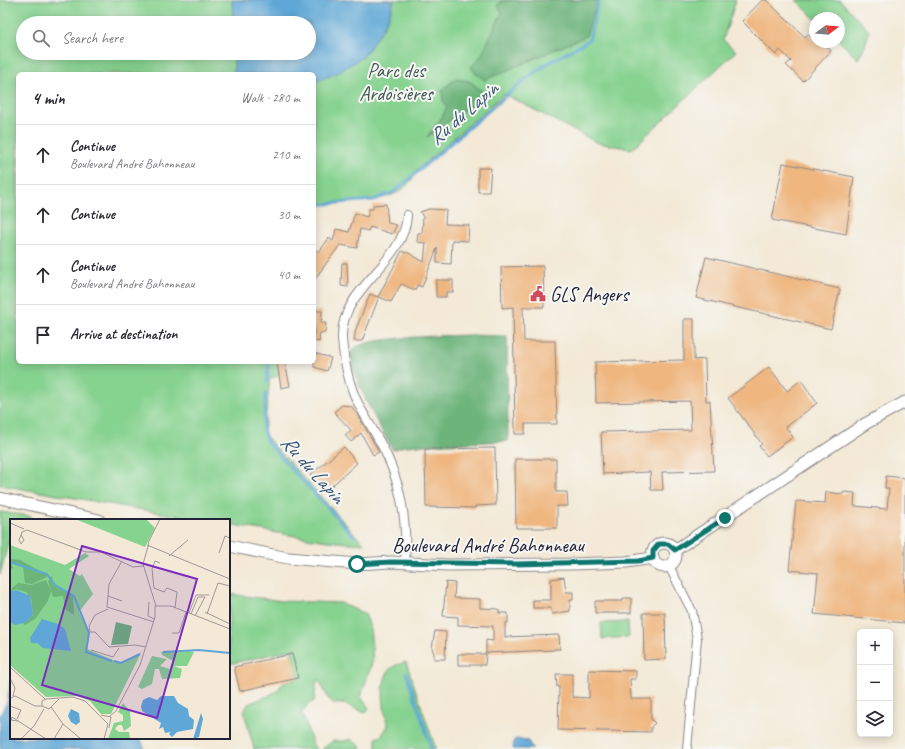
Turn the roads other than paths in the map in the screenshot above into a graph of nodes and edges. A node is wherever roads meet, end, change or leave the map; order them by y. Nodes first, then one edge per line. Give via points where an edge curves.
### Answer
1 (407, 215) dead end
2 (905, 402) edge
3 (0, 498) edge
4 (0, 502) edge
5 (28, 506) junction
6 (94, 519) edge
7 (230, 546) edge
8 (675, 550) junction
9 (653, 558) junction
10 (405, 563) junction
11 (669, 566) junction
12 (687, 749) edge

1 - 10 street via 406,227 390,256 352,303 344,320 342,336 355,398 387,456 400,491 405,519
2 - 8 street via 865,424
3 - 5 street
4 - 5 street
5 - 6 street
7 - 10 street, Boulevard André Bahonneau via 288,558 326,562
8 - 9 street via 668,544 659,544 653,551
8 - 11 street via 675,560
9 - 10 street, Boulevard André Bahonneau via 632,562 572,564
9 - 11 street via 656,564
11 - 12 street via 692,612 697,639

